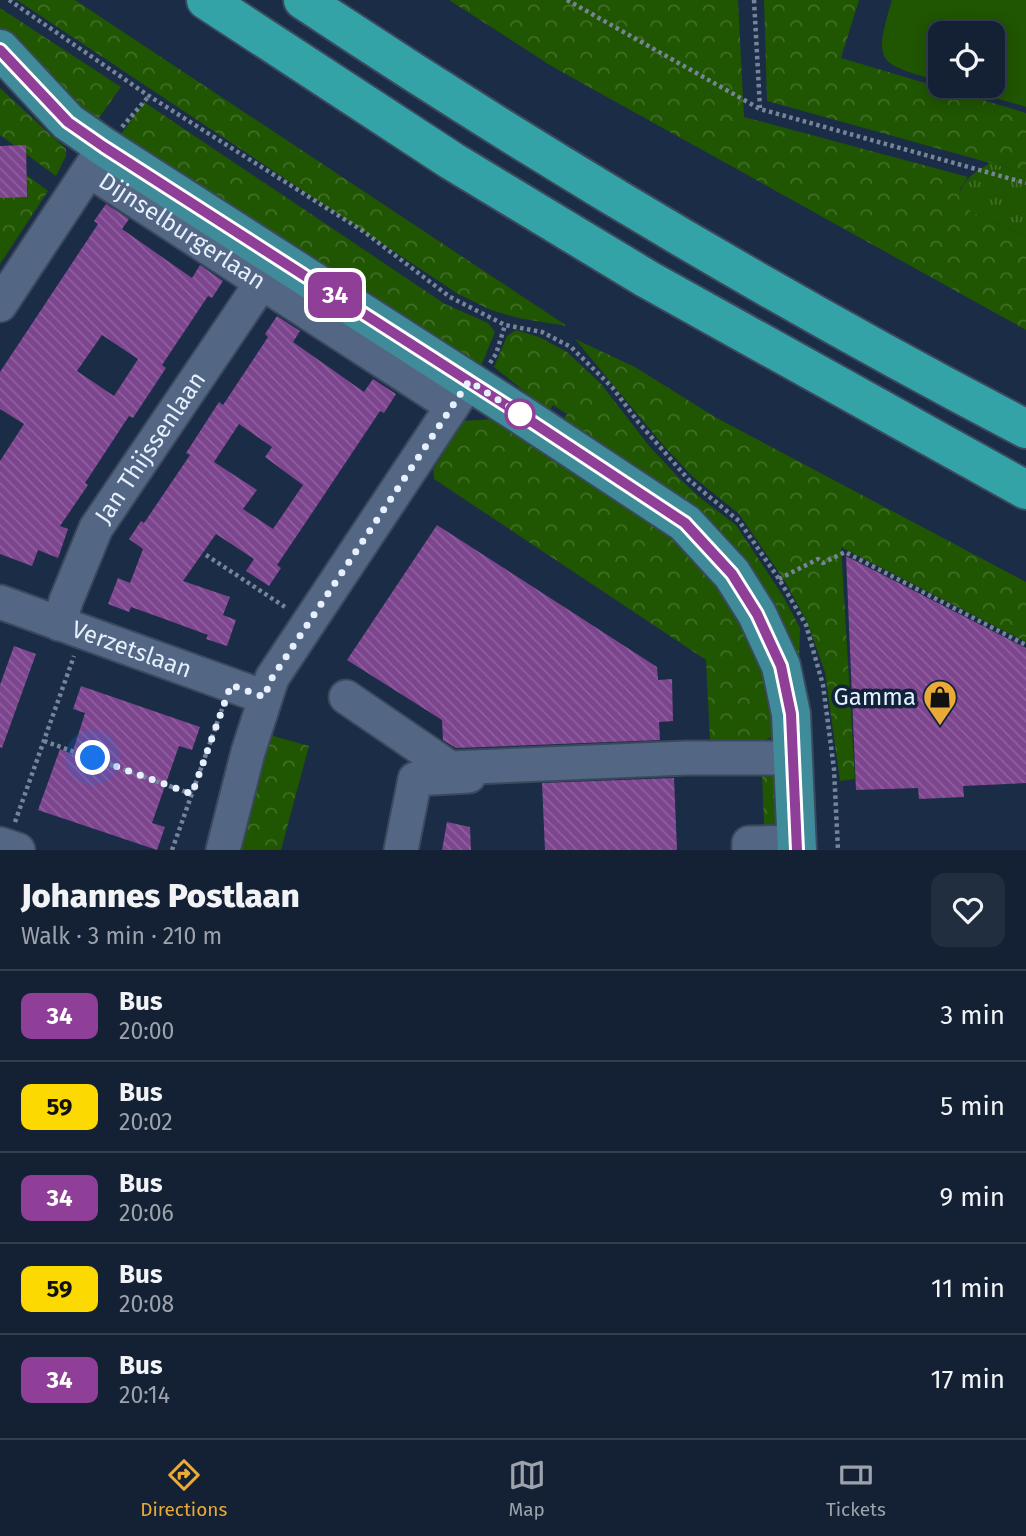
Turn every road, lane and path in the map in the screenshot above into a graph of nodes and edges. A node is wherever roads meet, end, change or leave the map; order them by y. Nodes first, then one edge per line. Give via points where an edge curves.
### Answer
1 (206, 0) edge
2 (303, 0) edge
3 (567, 0) edge
4 (754, 0) edge
5 (0, 50) edge
6 (149, 96) dead end
7 (760, 109) junction
8 (97, 159) junction
9 (1026, 183) edge
10 (262, 282) junction
11 (0, 305) edge
12 (505, 325) dead end
13 (461, 394) junction
14 (1026, 429) edge
15 (1026, 490) edge
16 (206, 555) dead end
17 (779, 579) dead end
18 (0, 603) edge
19 (285, 607) dead end
20 (71, 628) junction
21 (1026, 645) edge
22 (231, 685) junction
23 (264, 697) junction
24 (346, 697) dead end
25 (44, 741) junction
26 (793, 758) junction
27 (479, 767) junction
28 (192, 794) junction
29 (797, 846) edge
30 (8, 847) edge
31 (172, 850) edge
32 (223, 850) edge
33 (401, 850) edge
34 (749, 850) edge

1 - 15 highway via 452,161 647,279
2 - 14 highway via 413,74 579,175
3 - 7 path
4 - 7 path
5 - 8 main road, Dijnselburgerlaan
6 - 8 path
7 - 9 path
8 - 10 street, Dijnselburgerlaan
8 - 11 street
8 - 13 main road, Dijnselburgerlaan
10 - 13 street, Dijnselburgerlaan
10 - 20 street, Jan Thijssenlaan via 96,528 66,601
12 - 13 path via 486,370
13 - 23 street via 272,678
13 - 26 main road, Dijnselburgerlaan via 685,523 732,574 781,666 791,714
16 - 19 path
17 - 21 path via 818,559 823,563 845,552
18 - 20 street, Verzetslaan
20 - 22 street, Verzetslaan
20 - 25 path
22 - 23 street, Verzetslaan
22 - 28 path
23 - 32 street
24 - 27 street via 450,768
25 - 28 path
25 - 30 path
26 - 27 street
26 - 29 main road, Dijnselburgerlaan
27 - 33 street via 469,776 415,779
28 - 31 path
29 - 34 street via 749,843

